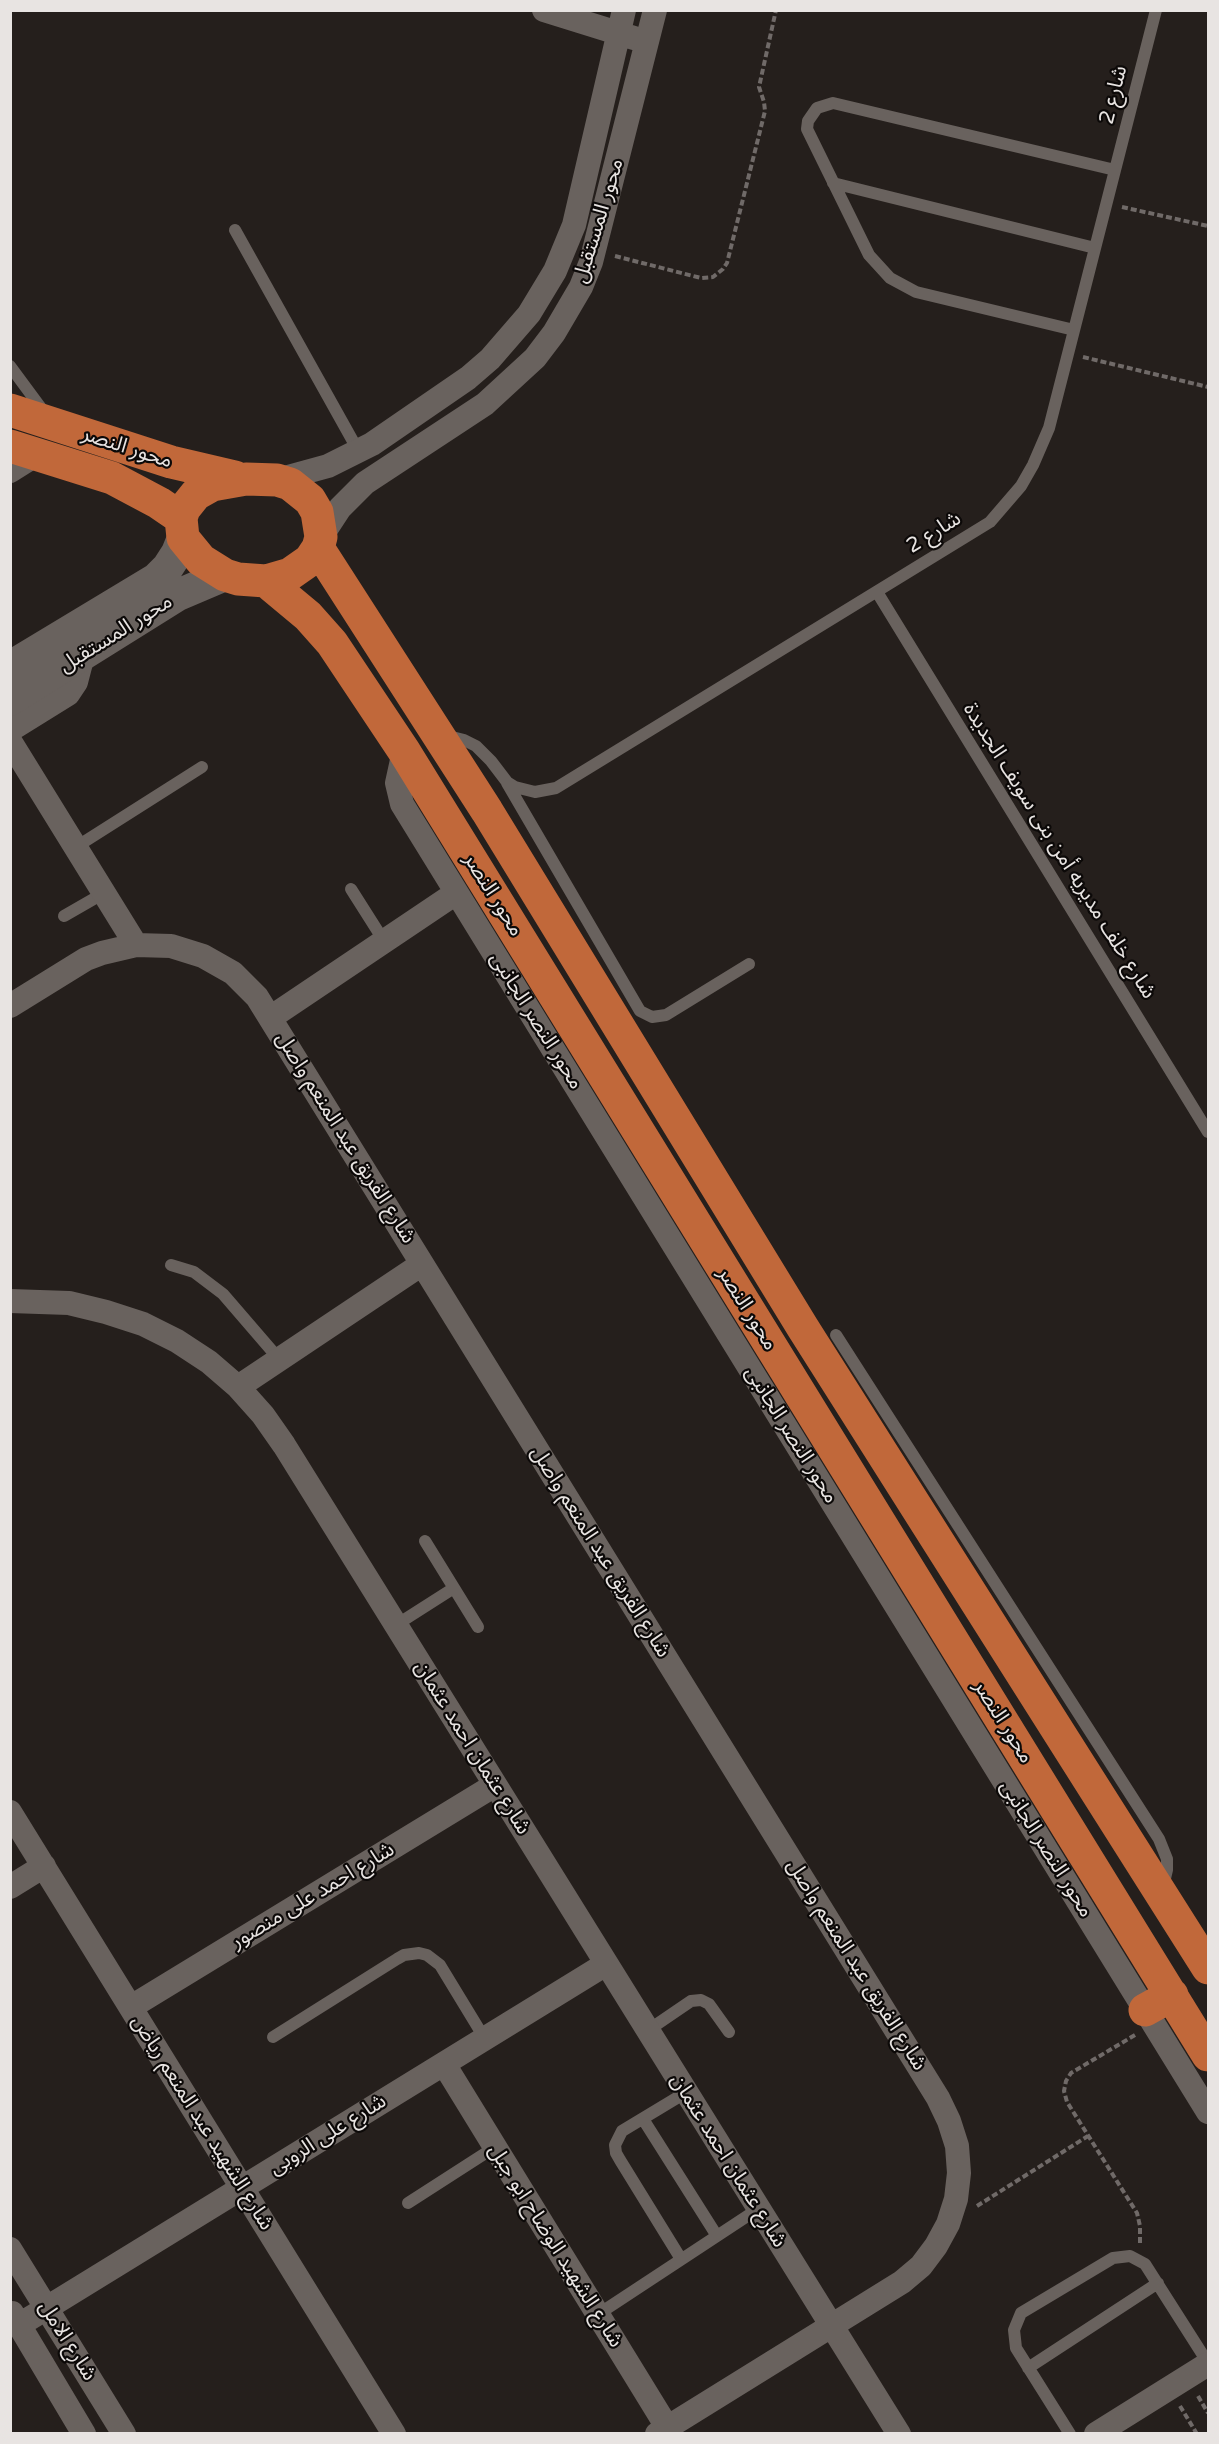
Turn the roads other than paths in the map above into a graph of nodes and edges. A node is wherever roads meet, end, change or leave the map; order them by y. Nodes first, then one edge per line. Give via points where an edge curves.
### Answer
1 (544, 10) edge
2 (655, 10) edge
3 (1156, 10) edge
4 (621, 22) edge
5 (647, 42) junction
6 (1115, 170) junction
7 (833, 183) junction
8 (235, 230) dead end
9 (1095, 248) junction
10 (1074, 330) junction
11 (10, 366) edge
12 (10, 410) edge
13 (51, 423) junction
14 (358, 452) junction
15 (19, 457) edge
16 (262, 480) junction
17 (182, 528) junction
18 (320, 543) junction
19 (225, 575) junction
20 (266, 580) junction
21 (877, 592) junction
22 (356, 607) junction
23 (320, 629) junction
24 (73, 645) junction
25 (10, 650) edge
26 (10, 667) edge
27 (10, 700) edge
28 (10, 730) edge
29 (437, 734) junction
30 (10, 741) edge
31 (404, 752) junction
32 (202, 767) dead end
33 (507, 782) junction
34 (76, 848) junction
35 (351, 889) dead end
36 (456, 892) junction
37 (104, 893) junction
38 (64, 916) dead end
39 (384, 941) junction
40 (136, 945) junction
41 (749, 964) dead end
42 (10, 1006) edge
43 (270, 1018) junction
44 (1209, 1132) edge
45 (422, 1264) junction
46 (171, 1265) dead end
47 (10, 1301) edge
48 (803, 1328) junction
49 (836, 1335) dead end
50 (770, 1347) junction
51 (279, 1359) junction
52 (238, 1387) junction
53 (425, 1541) dead end
54 (454, 1588) junction
55 (396, 1625) junction
56 (478, 1627) dead end
57 (495, 1785) junction
58 (10, 1812) edge
59 (44, 1866) junction
60 (10, 1887) edge
61 (1161, 1893) junction
62 (606, 1964) junction
63 (1209, 1968) edge
64 (131, 2007) junction
65 (1157, 2010) junction
66 (647, 2031) junction
67 (729, 2032) dead end
68 (273, 2037) dead end
69 (485, 2039) junction
70 (1209, 2055) edge
71 (444, 2064) junction
72 (685, 2093) junction
73 (1209, 2112) edge
74 (643, 2119) junction
75 (495, 2147) junction
76 (242, 2188) junction
77 (408, 2203) dead end
78 (758, 2210) junction
79 (717, 2236) junction
80 (10, 2249) edge
81 (681, 2259) junction
82 (1158, 2283) junction
83 (46, 2308) junction
84 (597, 2314) junction
85 (15, 2318) edge
86 (832, 2325) junction
87 (1209, 2363) edge
88 (1028, 2368) junction
89 (662, 2430) edge
90 (84, 2433) edge
91 (124, 2433) edge
92 (394, 2433) edge
93 (899, 2433) edge
94 (1070, 2433) edge
95 (1096, 2433) edge

1 - 4 street
2 - 5 street, محور المستقبل
3 - 6 lane, شارع 2
4 - 5 street
4 - 14 street, محور المستقبل via 574,225 543,293 511,337 468,378
5 - 18 street, محور المستقبل via 594,251 568,310 535,358 485,404 365,483 340,508
6 - 7 lane via 832,103 812,114 807,129
6 - 9 lane, شارع 2
7 - 9 lane
7 - 10 lane via 869,255 902,286
8 - 14 lane
9 - 10 lane, شارع 2
10 - 21 lane, شارع 2 via 1042,447 1006,505 990,522
11 - 13 lane
12 - 13 highway, محور النصر
13 - 16 highway, محور النصر via 171,462
14 - 16 street, محور المستقبل via 328,466
15 - 17 highway, محور النصر via 112,478 159,502
16 - 17 highway via 221,482 203,489 191,499
16 - 18 highway via 296,488 310,500 317,512
17 - 19 highway via 201,560
17 - 24 street, محور المستقبل via 177,553 168,567
18 - 20 highway via 301,568
18 - 22 highway, محور النصر
19 - 20 highway
19 - 24 street, محور المستقبل
20 - 23 highway, محور النصر
21 - 33 lane, شارع 2 via 556,788 535,792
21 - 44 lane, شارع خلف مديريه أمن بنى سويف الجديدة
22 - 23 highway
22 - 29 highway, محور النصر
23 - 31 highway, محور النصر
24 - 25 street via 26,644
24 - 26 street, محور المستقبل
24 - 27 street, محور المستقبل
24 - 28 street via 75,682 68,694
29 - 33 lane via 451,735 476,746
29 - 48 highway, محور النصر
30 - 34 street
31 - 36 street, محور النصر الجانبى via 397,783 399,798
31 - 50 highway, محور النصر
32 - 34 lane
33 - 41 lane via 640,1011 652,1017 666,1015
34 - 37 street
35 - 39 lane
36 - 39 street
36 - 65 street, محور النصر الجانبى
37 - 38 lane
37 - 40 street
39 - 43 street
40 - 42 street, شارع الفريق عبد المنعم واصل via 86,959
40 - 43 street, شارع الفريق عبد المنعم واصل via 171,946 218,963 246,984
43 - 45 street, شارع الفريق عبد المنعم واصل
45 - 51 street
45 - 86 street, شارع الفريق عبد المنعم واصل via 949,2121 959,2173 956,2199 936,2246 902,2282
46 - 51 lane via 194,1272 223,1294
47 - 52 street, شارع عثمان احمد عثمان via 69,1303 142,1324 177,1341
48 - 50 highway
48 - 61 highway, محور النصر
49 - 61 lane via 1164,1849 1167,1870
50 - 65 highway, محور النصر
51 - 52 street
52 - 55 street, شارع عثمان احمد عثمان via 284,1445
53 - 54 lane
54 - 55 lane
54 - 56 lane
55 - 57 street, شارع عثمان احمد عثمان
57 - 62 street, شارع عثمان احمد عثمان
57 - 64 street, شارع احمد على منصور
58 - 59 street, شارع الشهيد عبد المنعم رياض
59 - 60 street
59 - 64 street, شارع الشهيد عبد المنعم رياض
61 - 63 highway, محور النصر
62 - 66 street, شارع عثمان احمد عثمان
62 - 69 street, شارع على الروبى
64 - 76 street, شارع الشهيد عبد المنعم رياض
65 - 70 highway, محور النصر
65 - 73 street, محور النصر الجانبى
66 - 67 lane via 692,2001 701,2000 710,2004
66 - 72 street, شارع عثمان احمد عثمان
68 - 69 lane via 397,1959 419,1953 440,1965
69 - 71 street, شارع على الروبى
71 - 75 street, شارع الشهيد الوضاح ابو جبل
71 - 76 street, شارع على الروبى
72 - 74 lane
72 - 78 street, شارع عثمان احمد عثمان
74 - 79 lane
74 - 81 lane via 617,2137 616,2153
75 - 77 lane
75 - 84 street, شارع الشهيد الوضاح ابو جبل
76 - 83 street, شارع على الروبى
76 - 92 street, شارع الشهيد عبد المنعم رياض
78 - 79 lane
78 - 86 street, شارع عثمان احمد عثمان
79 - 81 lane
80 - 83 street, شارع الامل
81 - 84 lane
82 - 87 lane
82 - 88 lane
82 - 88 lane via 1145,2264 1121,2256 1021,2313 1014,2340
83 - 85 street, شارع على الروبى
83 - 91 street, شارع الامل
84 - 89 street, شارع الشهيد الوضاح ابو جبل
85 - 90 street, شارع الامل
86 - 89 street
86 - 93 street, شارع عثمان احمد عثمان
87 - 95 street
88 - 94 lane

